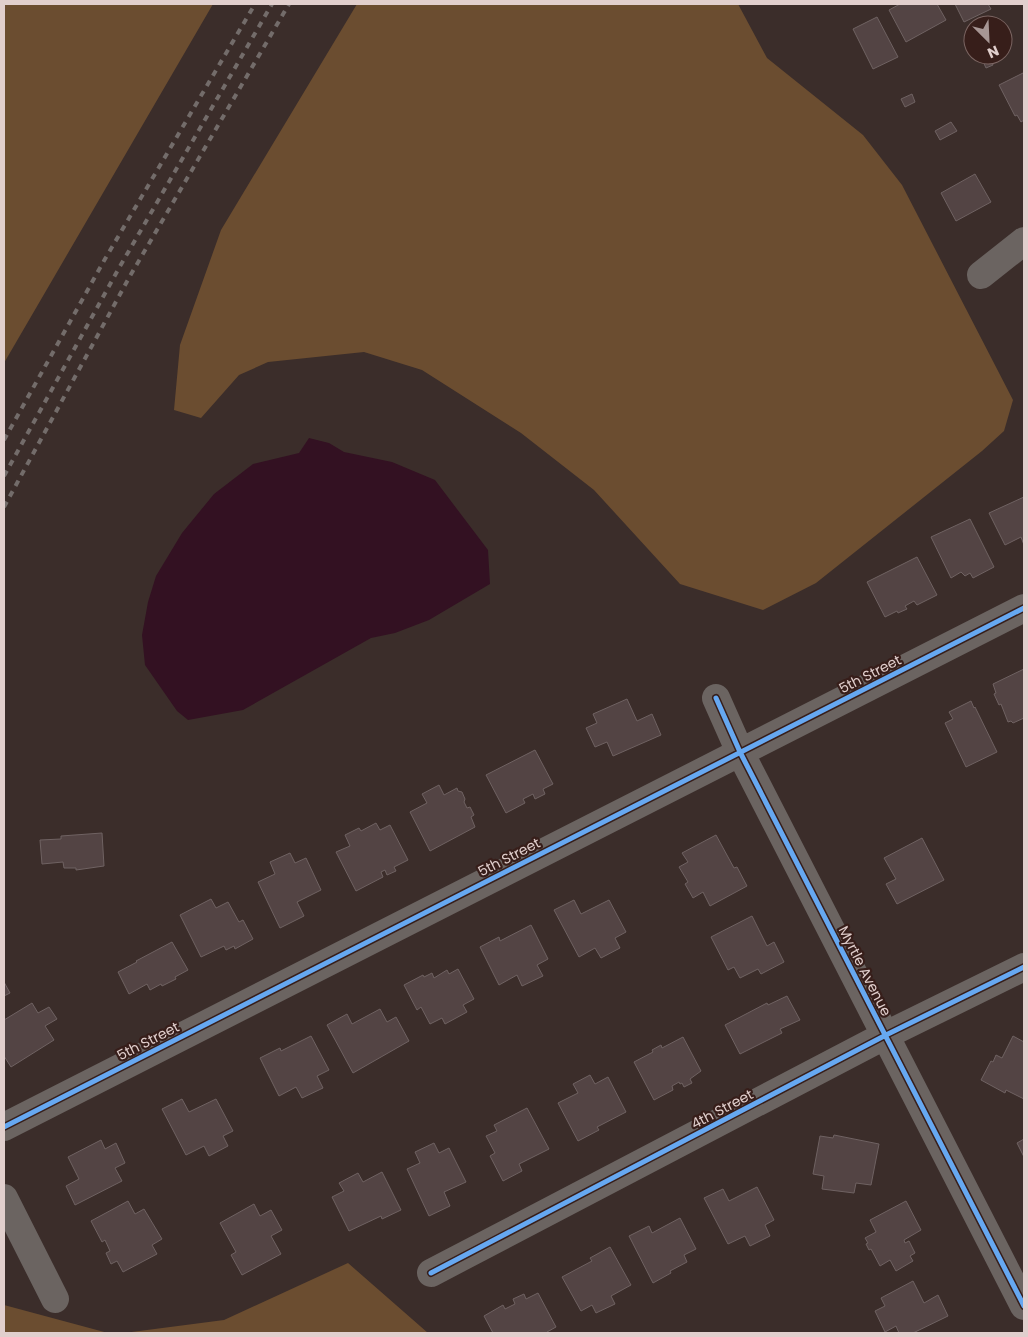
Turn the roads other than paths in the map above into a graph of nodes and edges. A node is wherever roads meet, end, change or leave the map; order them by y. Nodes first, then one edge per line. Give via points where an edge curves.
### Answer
1 (1024, 241) edge
2 (981, 275) dead end
3 (1024, 608) edge
4 (716, 698) dead end
5 (740, 752) junction
6 (1024, 967) edge
7 (886, 1035) junction
8 (4, 1127) edge
9 (4, 1198) edge
10 (431, 1273) dead end
11 (56, 1299) dead end
12 (1024, 1306) edge

1 - 2 street
3 - 5 street, 5th Street
4 - 5 street, Myrtle Avenue
5 - 7 street, Myrtle Avenue
5 - 8 street, 5th Street
6 - 7 street, 4th Street
7 - 10 street, 4th Street
7 - 12 street, Myrtle Avenue
9 - 11 street

